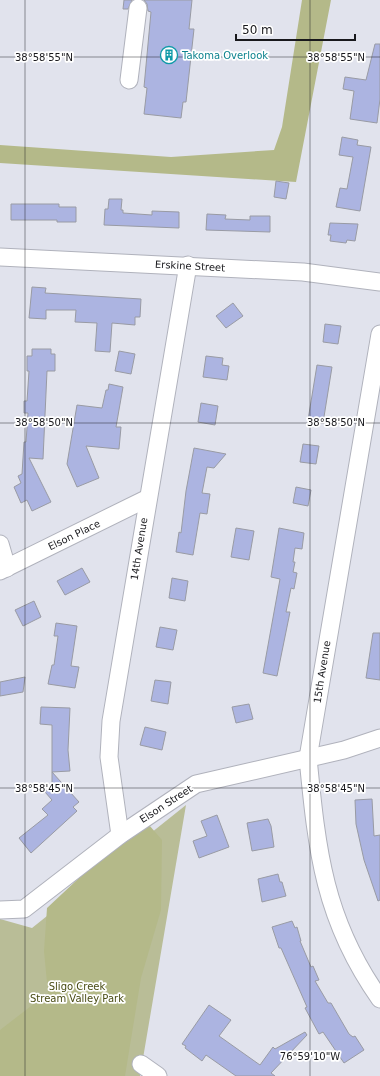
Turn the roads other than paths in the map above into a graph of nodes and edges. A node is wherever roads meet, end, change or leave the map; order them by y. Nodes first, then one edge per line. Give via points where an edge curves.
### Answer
1 (138, 8) dead end
2 (129, 80) dead end
3 (0, 257) edge
4 (188, 265) junction
5 (380, 282) edge
6 (380, 334) edge
7 (148, 498) junction
8 (0, 544) edge
9 (3, 570) edge
10 (380, 738) edge
11 (308, 758) junction
12 (120, 834) junction
13 (0, 910) edge
14 (377, 990) edge
15 (141, 1064) dead end
16 (158, 1076) edge

1 - 2 street
3 - 4 street, Erskine Street
4 - 5 street, Erskine Street via 304,272
4 - 7 street, 14th Avenue
6 - 11 street, 15th Avenue
7 - 9 street, Elson Place
7 - 12 street, 14th Avenue via 111,721 109,757
8 - 9 street
10 - 11 street, Elson Street
11 - 12 street, Elson Street via 196,784
11 - 14 street, 15th Avenue via 315,824 325,885 332,909 349,948
12 - 13 street, Elson Street via 24,909
15 - 16 street

